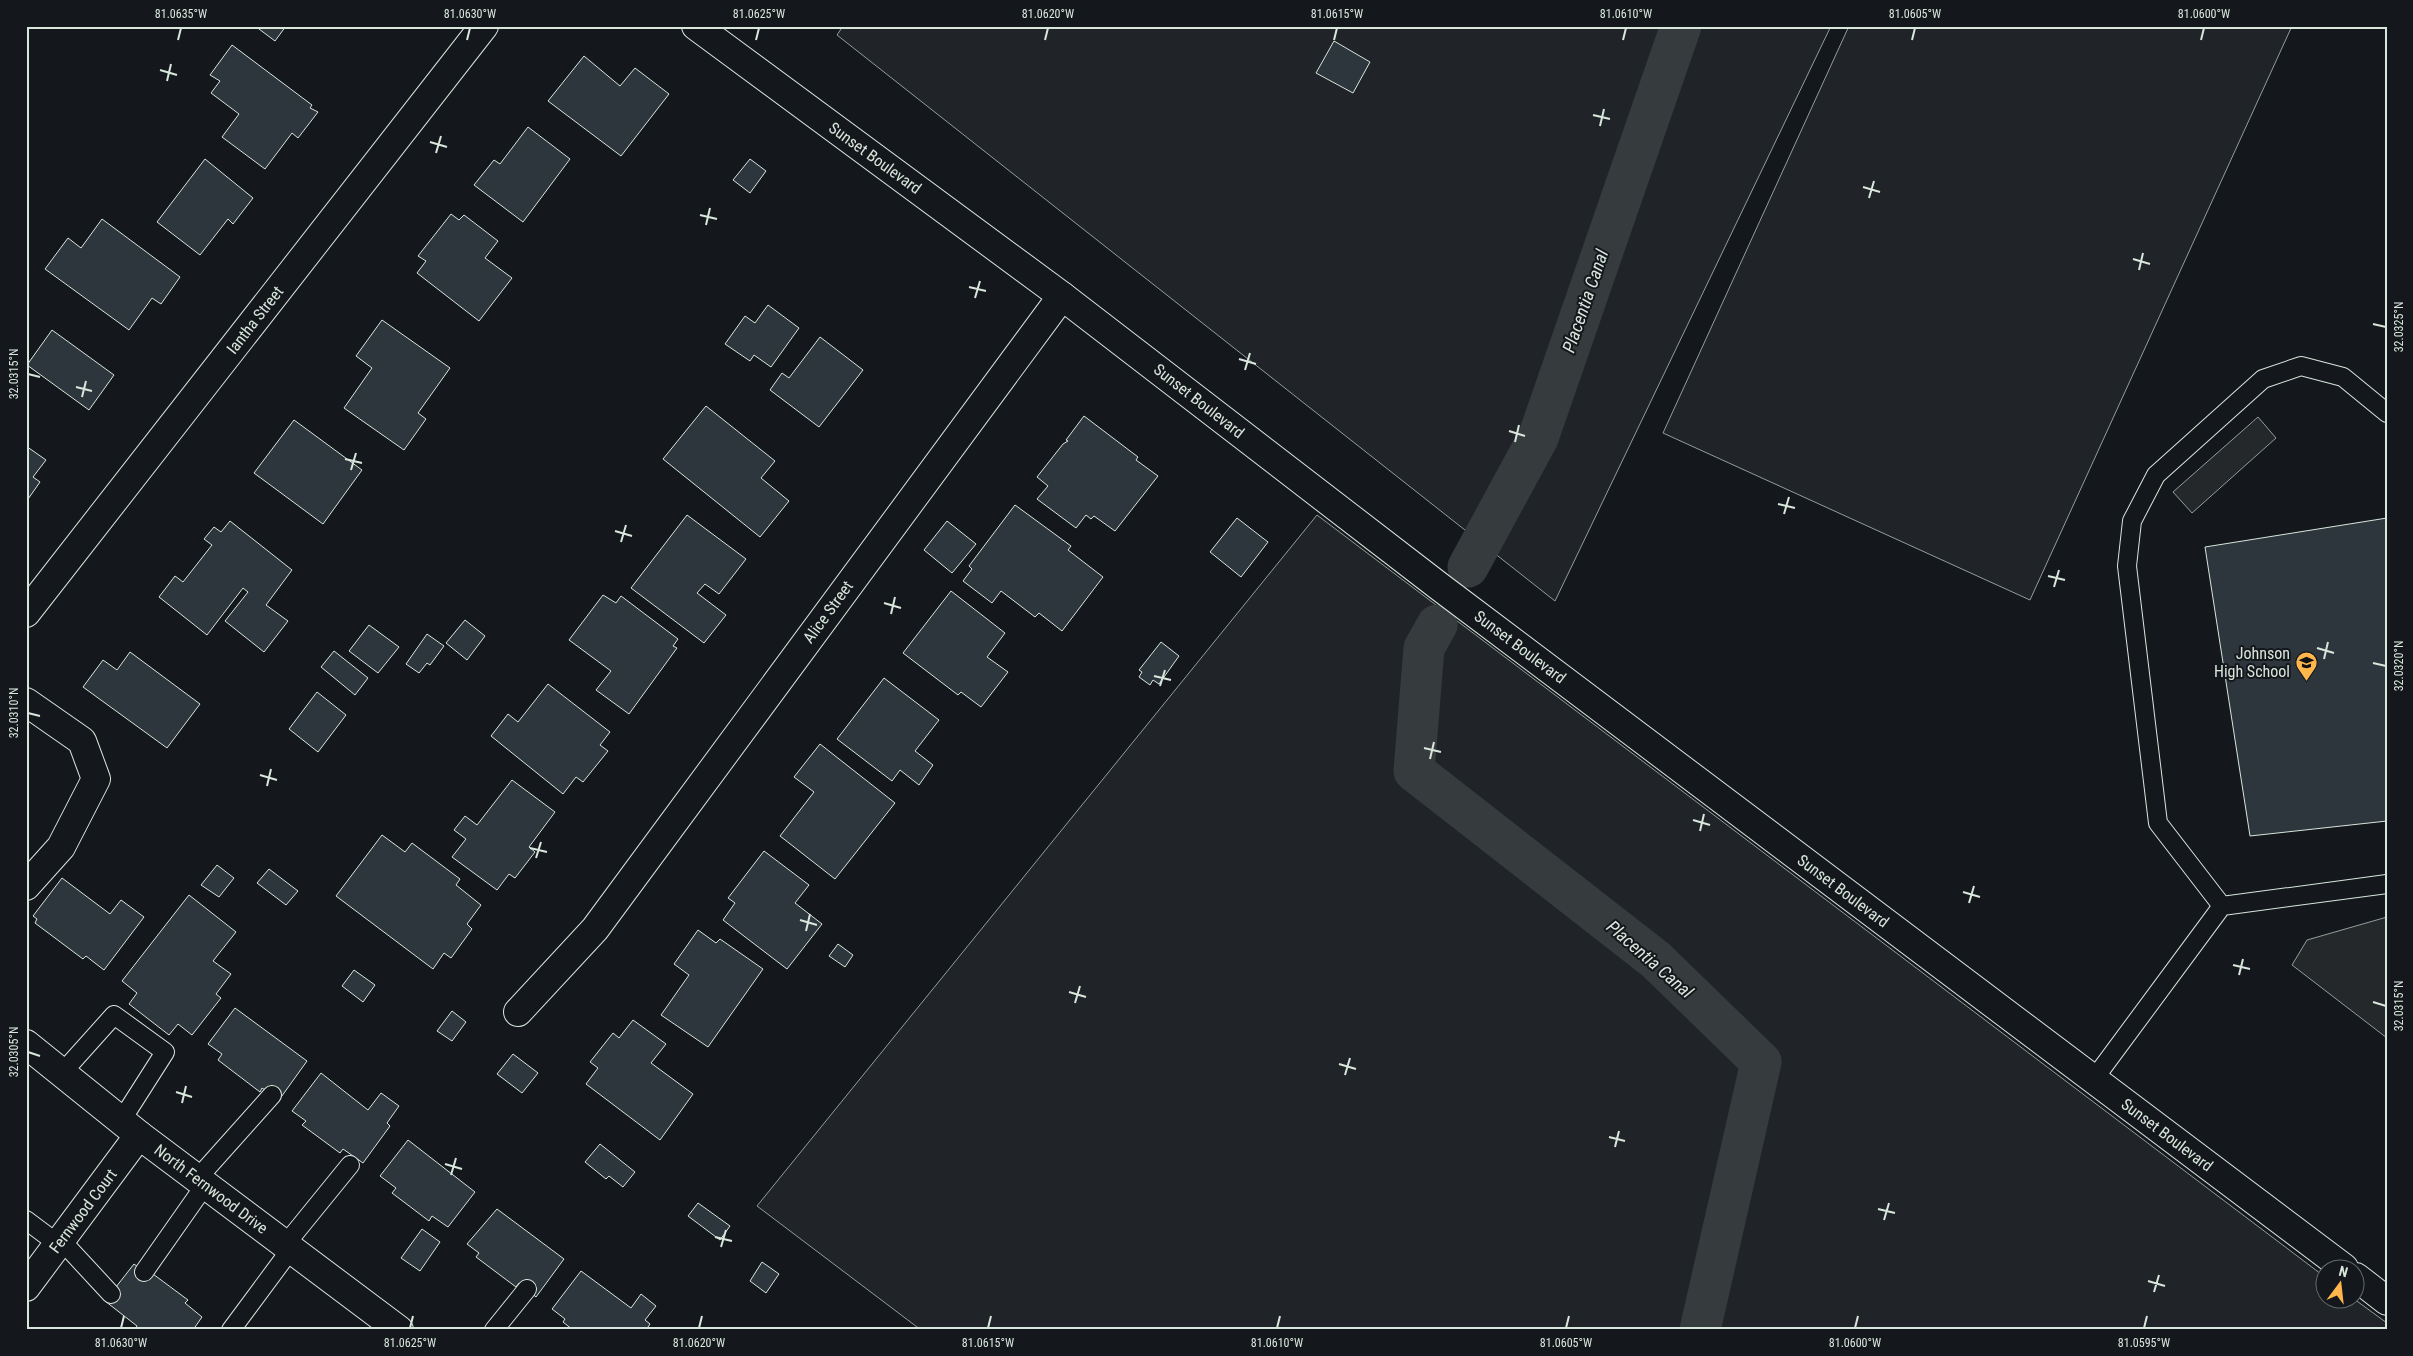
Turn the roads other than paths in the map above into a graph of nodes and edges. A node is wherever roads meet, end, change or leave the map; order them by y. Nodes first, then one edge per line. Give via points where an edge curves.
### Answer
1 (484, 26) edge
2 (696, 26) edge
3 (1062, 296) junction
4 (2387, 413) edge
5 (26, 613) edge
6 (26, 702) edge
7 (2387, 884) edge
8 (26, 886) edge
9 (2222, 906) junction
10 (518, 1012) dead end
11 (26, 1044) edge
12 (62, 1073) junction
13 (2094, 1079) junction
14 (272, 1095) dead end
15 (130, 1128) junction
16 (350, 1165) dead end
17 (201, 1182) junction
18 (26, 1220) edge
19 (59, 1242) junction
20 (288, 1247) junction
21 (2331, 1258) edge
22 (144, 1272) dead end
23 (2366, 1285) edge
24 (26, 1287) edge
25 (527, 1289) dead end
26 (111, 1294) dead end
27 (2387, 1301) edge
28 (231, 1330) edge
29 (399, 1330) edge
30 (494, 1330) edge

1 - 5 street, Iantha Street
2 - 3 street, Sunset Boulevard
3 - 10 street, Alice Street via 595,929
3 - 13 street, Sunset Boulevard via 1440,587
4 - 9 lane via 2343,377 2301,366 2264,379 2156,475 2132,521 2127,566 2158,823
6 - 8 street via 82,741 96,780 61,847
7 - 9 lane
9 - 13 lane
11 - 12 street, North Fernwood Drive
12 - 15 street, North Fernwood Drive
12 - 15 lane via 114,1015 165,1052
13 - 21 street, Sunset Boulevard
14 - 17 lane
15 - 17 street, North Fernwood Drive
15 - 19 street, Fernwood Court
16 - 20 lane
17 - 20 street, North Fernwood Drive
17 - 22 lane
18 - 19 lane
19 - 24 street, Fernwood Court
19 - 26 lane
20 - 28 lane
20 - 29 street, North Fernwood Drive
23 - 27 street
25 - 30 lane

